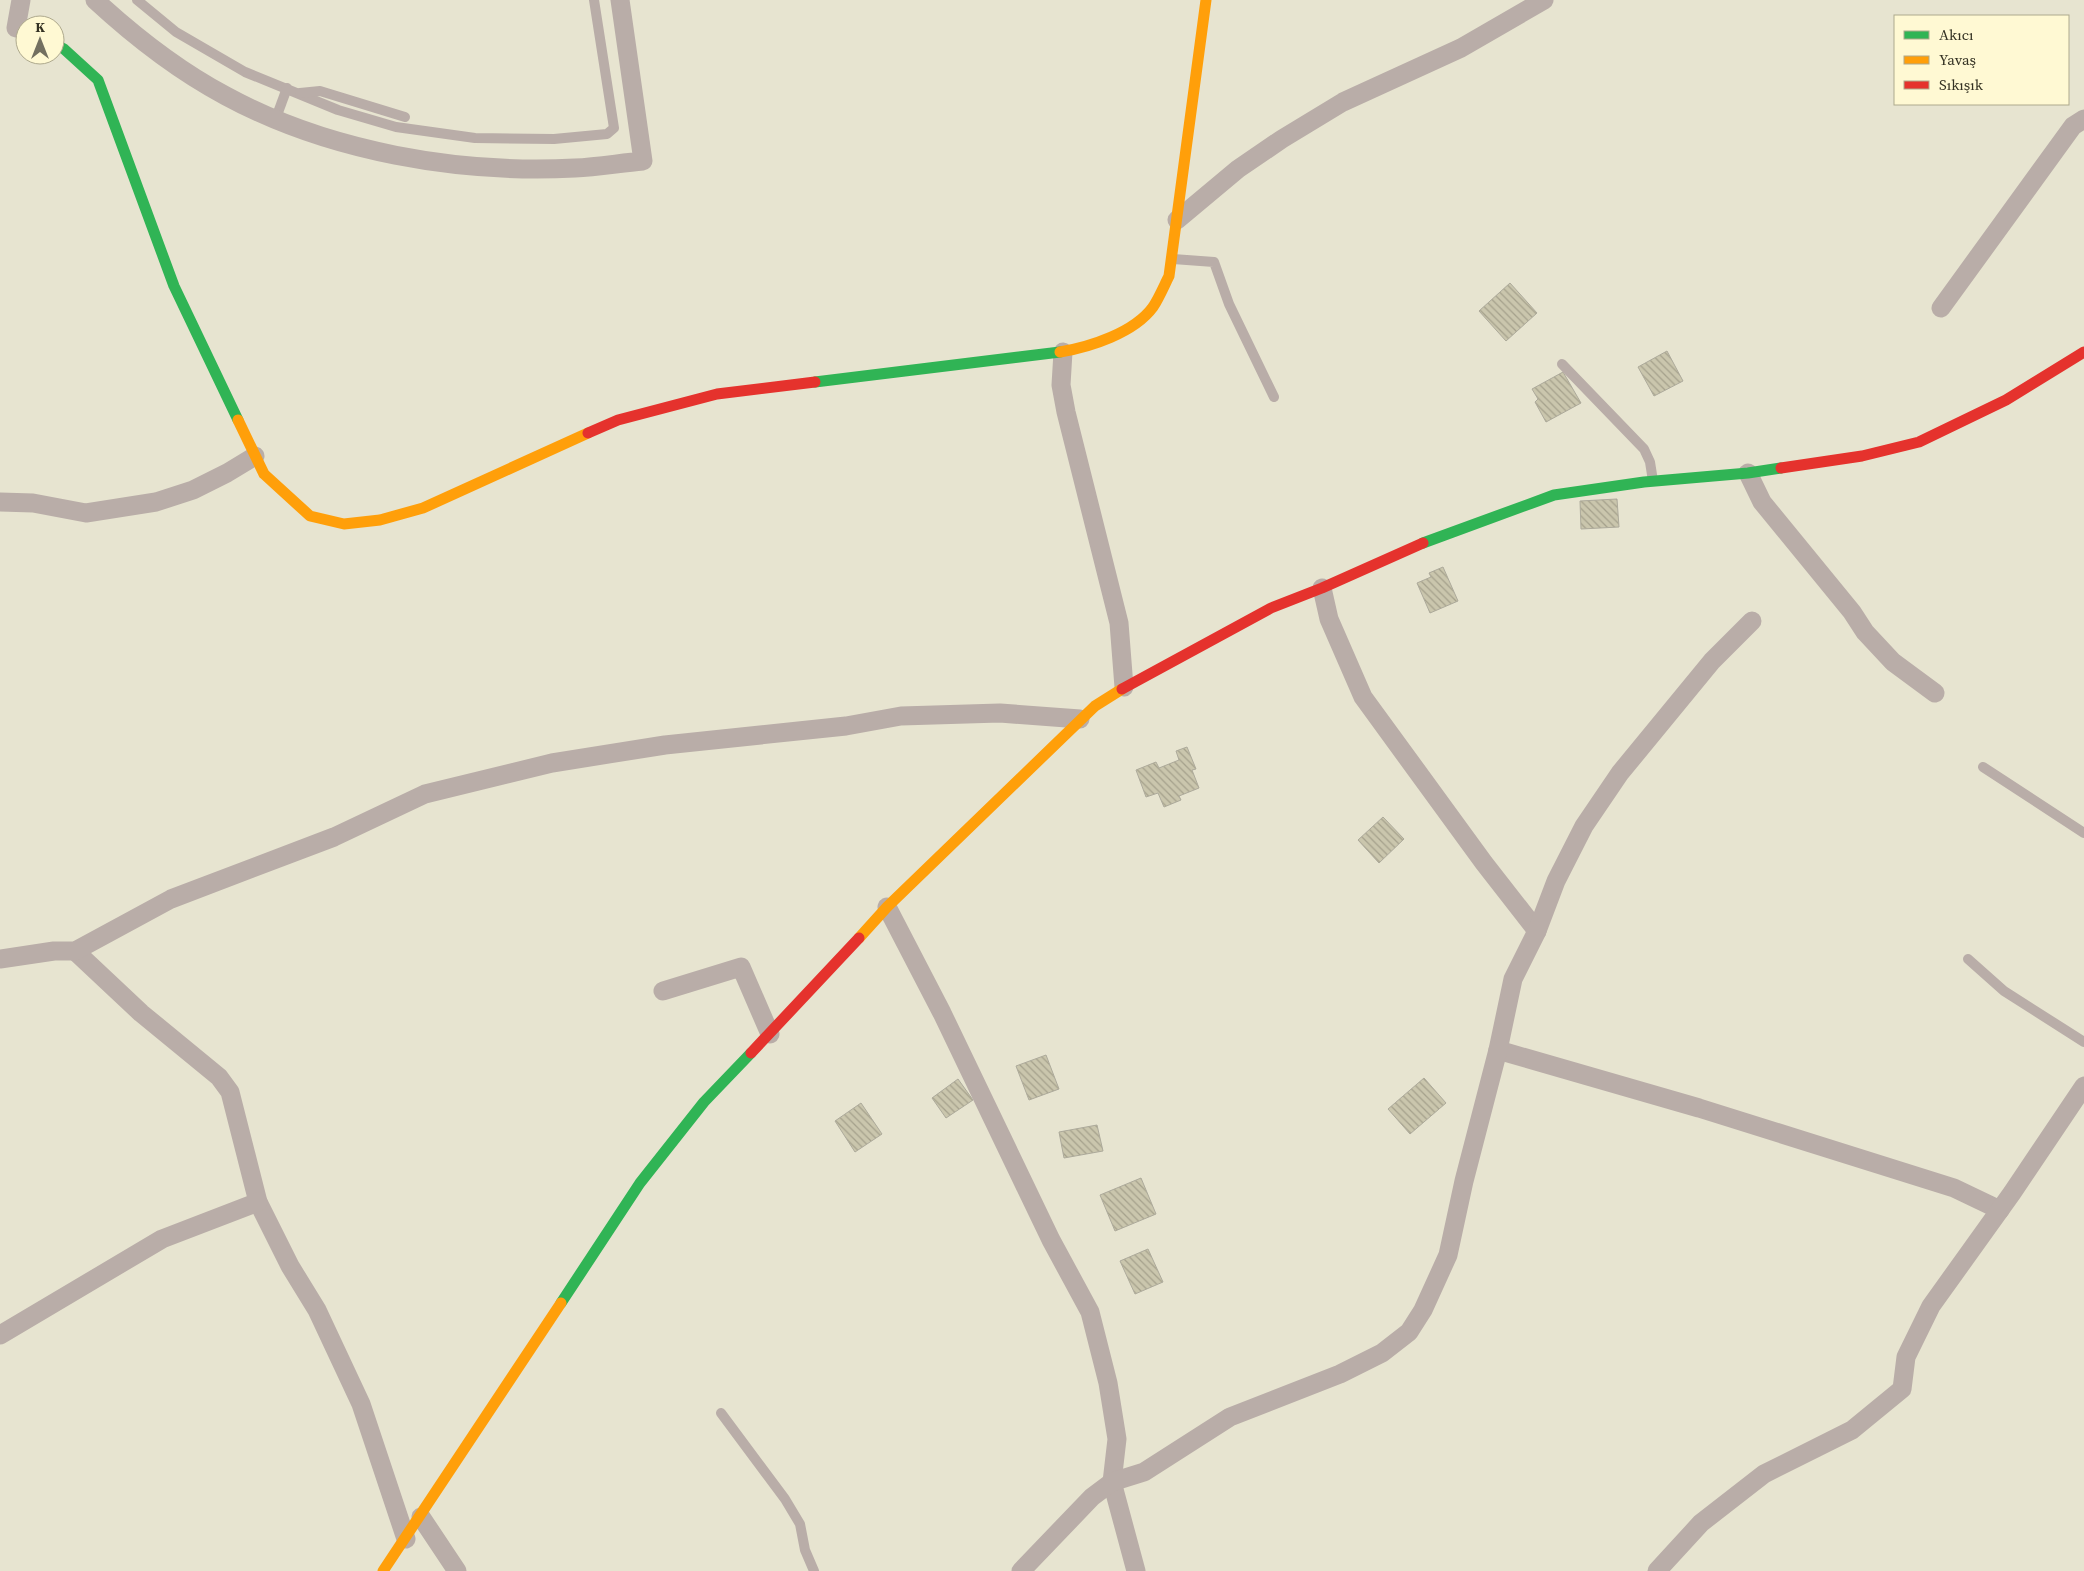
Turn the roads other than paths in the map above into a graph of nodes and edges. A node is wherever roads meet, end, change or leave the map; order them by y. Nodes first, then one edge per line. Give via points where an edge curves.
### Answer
1 (21, 0) edge
2 (95, 0) edge
3 (138, 0) edge
4 (594, 0) edge
5 (620, 0) edge
6 (1206, 0) edge
7 (1544, 0) edge
8 (14, 29) edge
9 (65, 50) edge
10 (287, 88) junction
11 (300, 94) junction
12 (405, 116) dead end
13 (276, 118) junction
14 (2084, 119) edge
15 (1177, 220) junction
16 (1171, 259) junction
17 (1941, 308) dead end
18 (1063, 352) junction
19 (2084, 352) edge
20 (1562, 364) dead end
21 (1274, 397) dead end
22 (255, 456) junction
23 (1748, 474) junction
24 (1653, 481) junction
25 (0, 502) edge
26 (1322, 588) junction
27 (1752, 621) dead end
28 (1124, 687) junction
29 (1935, 694) dead end
30 (1080, 719) junction
31 (1983, 768) dead end
32 (2084, 832) edge
33 (888, 907) junction
34 (1536, 931) junction
35 (75, 951) junction
36 (0, 959) edge
37 (1968, 959) dead end
38 (663, 991) dead end
39 (770, 1034) junction
40 (2084, 1042) edge
41 (1498, 1050) junction
42 (2084, 1086) edge
43 (258, 1202) junction
44 (2000, 1210) junction
45 (0, 1336) edge
46 (721, 1413) dead end
47 (1112, 1482) junction
48 (421, 1517) junction
49 (406, 1539) junction
50 (383, 1571) edge
51 (457, 1571) edge
52 (814, 1571) edge
53 (1021, 1571) edge
54 (1136, 1571) edge
55 (1658, 1571) edge

1 - 8 street
2 - 13 street via 140,37 226,96
3 - 10 lane via 176,32 245,72
4 - 11 lane via 615,124 607,134 554,139 475,138 396,127 338,110
5 - 13 street via 643,161 575,168 450,163 352,145
6 - 15 street
7 - 15 street via 1460,48 1343,102 1238,169
9 - 22 street via 98,80 174,286
10 - 11 lane
10 - 13 lane
11 - 12 lane via 320,90
14 - 17 street via 2072,126
15 - 16 street
16 - 18 street via 1168,276 1152,308 1108,340
16 - 21 lane via 1214,262 1229,304
18 - 22 street via 717,394 618,420 423,508 380,520 344,524 310,516 264,474
18 - 28 street via 1061,384 1066,412 1119,623
19 - 23 street via 2006,400 1919,442 1862,456
20 - 24 lane via 1644,449
22 - 25 street via 193,490 156,502 86,514 33,503
23 - 24 street
23 - 29 street via 1762,502 1865,632 1893,662
24 - 26 street via 1554,495 1440,536
26 - 28 street via 1271,608
26 - 34 street via 1329,618 1363,697
27 - 34 street via 1712,661 1620,772 1584,826 1556,881
28 - 30 street
30 - 33 street
30 - 35 street via 1000,714 901,716 846,726 665,745 552,763 426,794 334,837 171,899
31 - 32 lane
33 - 39 street
33 - 47 street via 1051,1240 1090,1312 1108,1383 1117,1439
34 - 41 street via 1513,979
35 - 36 street
35 - 43 street via 141,1013 219,1077 230,1092
37 - 40 lane via 2004,991
38 - 39 street via 741,967
39 - 48 street via 704,1102 640,1183
41 - 44 street via 1699,1108 1954,1188
41 - 47 street via 1448,1255 1423,1310 1409,1332 1382,1353 1340,1374 1230,1417 1144,1472
42 - 44 street
43 - 45 street via 162,1239
43 - 49 street via 290,1266 317,1310 361,1404
44 - 55 street via 1931,1306 1906,1357 1902,1389 1852,1430 1764,1474 1701,1524
46 - 52 lane via 800,1524 805,1550
47 - 53 street via 1092,1497
47 - 54 street
48 - 49 street
48 - 51 street
49 - 50 street

